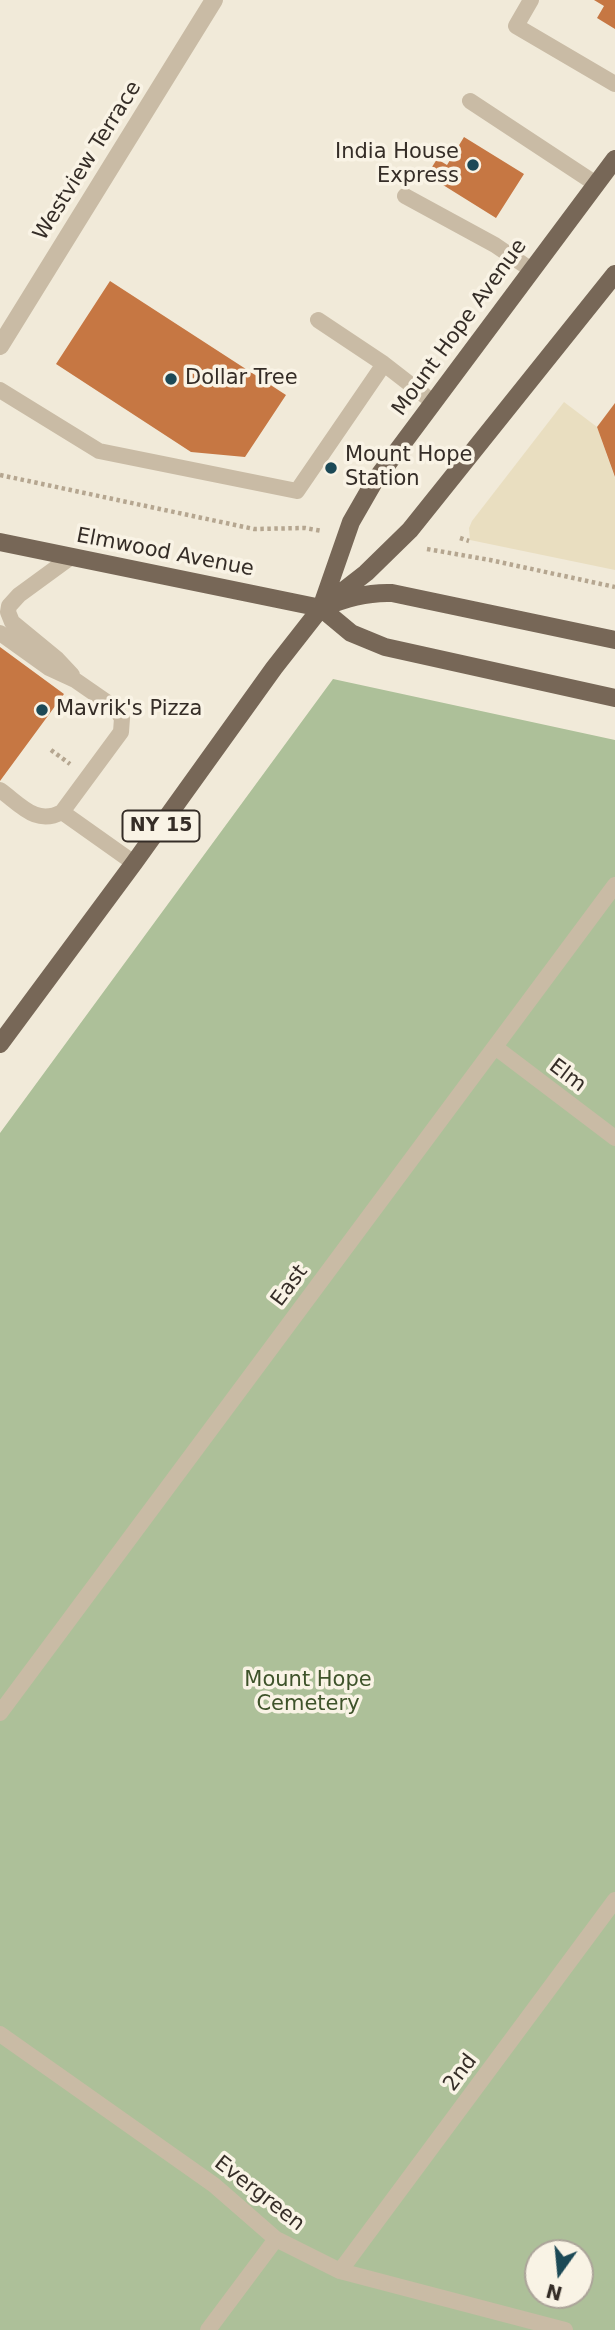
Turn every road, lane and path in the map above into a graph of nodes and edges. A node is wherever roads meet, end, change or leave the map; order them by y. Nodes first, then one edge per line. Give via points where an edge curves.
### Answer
1 (214, 0) edge
2 (531, 0) edge
3 (615, 84) edge
4 (470, 101) dead end
5 (615, 159) edge
6 (596, 184) junction
7 (405, 196) dead end
8 (530, 270) junction
9 (615, 274) edge
10 (318, 320) dead end
11 (0, 346) edge
12 (384, 364) junction
13 (0, 390) edge
14 (433, 402) junction
15 (0, 475) edge
16 (346, 536) junction
17 (460, 538) dead end
18 (468, 541) dead end
19 (0, 542) edge
20 (397, 544) junction
21 (71, 557) junction
22 (615, 587) edge
23 (321, 608) junction
24 (0, 633) edge
25 (615, 640) edge
26 (75, 680) junction
27 (615, 698) edge
28 (51, 750) dead end
29 (73, 766) dead end
30 (0, 790) edge
31 (62, 812) junction
32 (134, 863) junction
33 (615, 885) edge
34 (0, 1044) edge
35 (495, 1047) junction
36 (615, 1138) edge
37 (0, 1713) edge
38 (615, 1900) edge
39 (0, 2034) edge
40 (276, 2239) junction
41 (340, 2271) junction
42 (208, 2330) edge
43 (565, 2330) edge

1 - 11 street, Westview Terrace
2 - 3 lane via 516,26
4 - 6 lane
5 - 6 main road, Mount Hope Avenue / NY 15
6 - 8 main road, Mount Hope Avenue / NY 15
7 - 8 lane via 495,245
8 - 14 main road, Mount Hope Avenue / NY 15
9 - 20 main road, Mount Hope Avenue / NY 15
10 - 12 lane
12 - 13 lane via 297,491 99,452
12 - 14 lane
14 - 16 main road, Mount Hope Avenue / NY 15 via 368,490
15 - 16 path via 254,529 304,528
16 - 23 main road, Mount Hope Avenue / NY 15
17 - 18 path
19 - 21 main road, Elmwood Avenue
20 - 22 path
20 - 23 main road, Mount Hope Avenue / NY 15
21 - 23 main road, Elmwood Avenue
21 - 26 lane via 19,595 8,612 12,622
23 - 25 main road via 354,596 392,593
23 - 27 main road, Elmwood Avenue via 351,633 385,647
23 - 32 main road, Mount Hope Avenue / NY 15
24 - 26 lane via 49,668
26 - 31 lane via 114,707 122,718 121,732
28 - 29 path
30 - 31 lane via 36,816 49,819
31 - 32 lane
32 - 34 main road, Mount Hope Avenue / NY 15
33 - 35 lane, East
35 - 36 lane, Elm
35 - 37 lane, East
38 - 41 lane, 2nd
39 - 40 lane, Evergreen via 214,2185
40 - 41 lane, Evergreen
40 - 42 lane
41 - 43 lane, Evergreen

